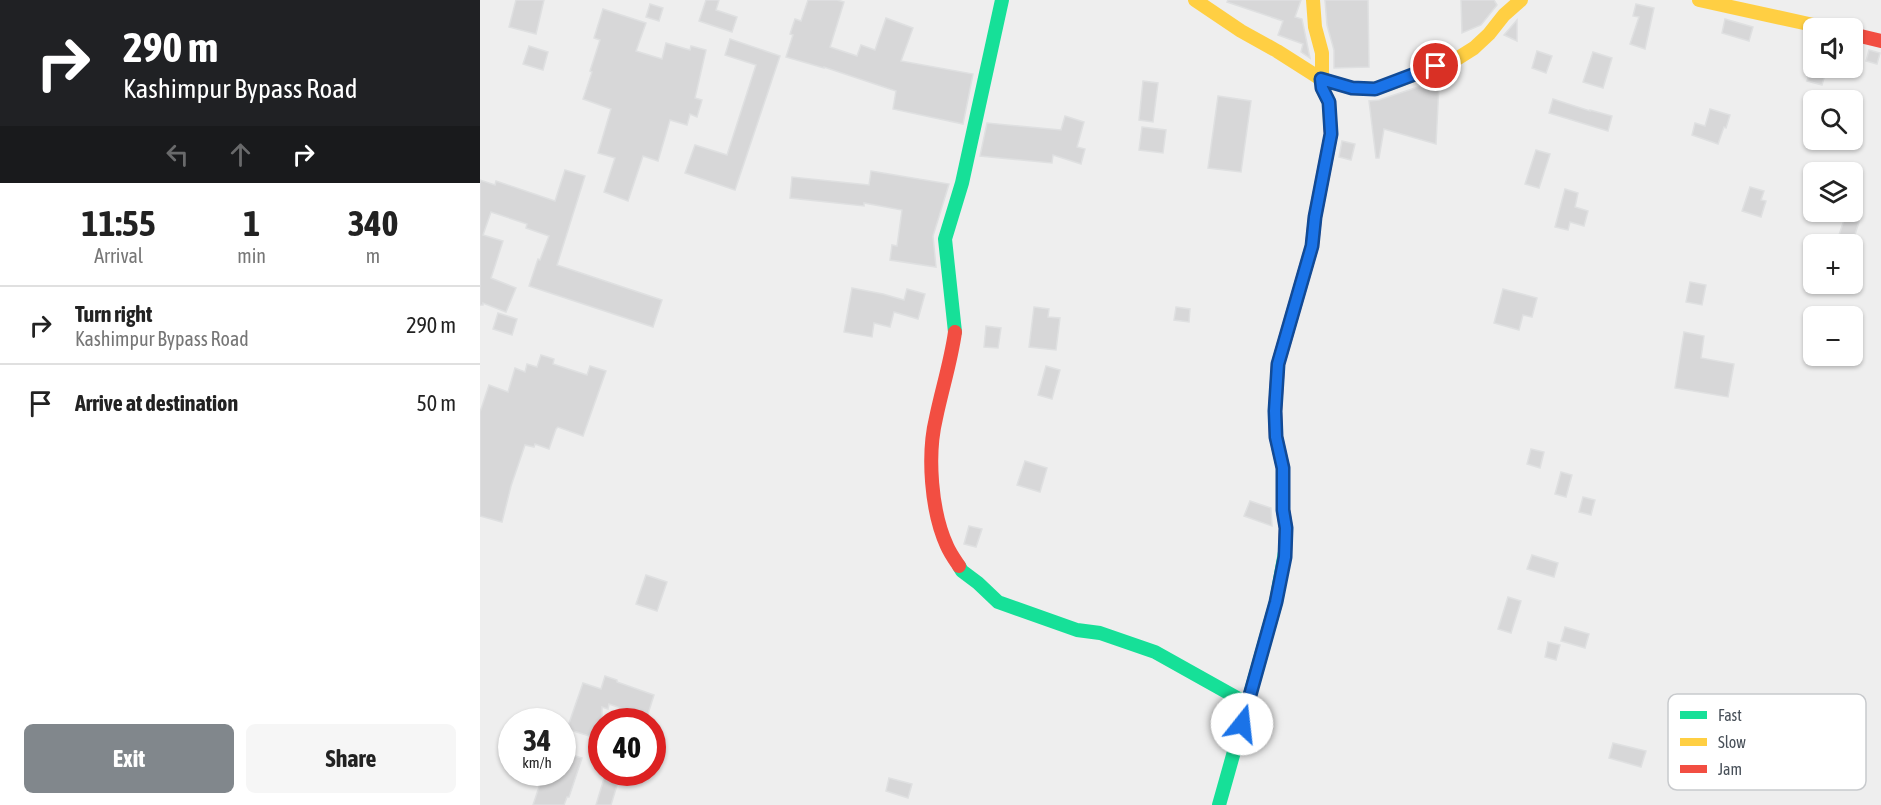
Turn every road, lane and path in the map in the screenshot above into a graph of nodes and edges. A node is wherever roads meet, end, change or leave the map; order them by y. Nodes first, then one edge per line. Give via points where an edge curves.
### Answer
1 (1002, 0) edge
2 (1195, 0) edge
3 (1313, 0) edge
4 (1521, 0) edge
5 (1699, 0) edge
6 (1803, 23) edge
7 (1863, 37) edge
8 (1881, 41) edge
9 (1321, 79) junction
10 (1248, 704) junction
11 (1219, 805) edge

1 - 10 street via 945,239 955,332 932,450 933,489 947,547 962,571 998,602 1155,652
2 - 9 street
3 - 9 street via 1322,53
4 - 9 street via 1474,48 1455,60 1375,89 1352,88
5 - 6 street
7 - 8 street
9 - 10 street via 1329,102 1331,134 1312,246 1278,364 1275,411 1283,468 1285,557
10 - 11 street

